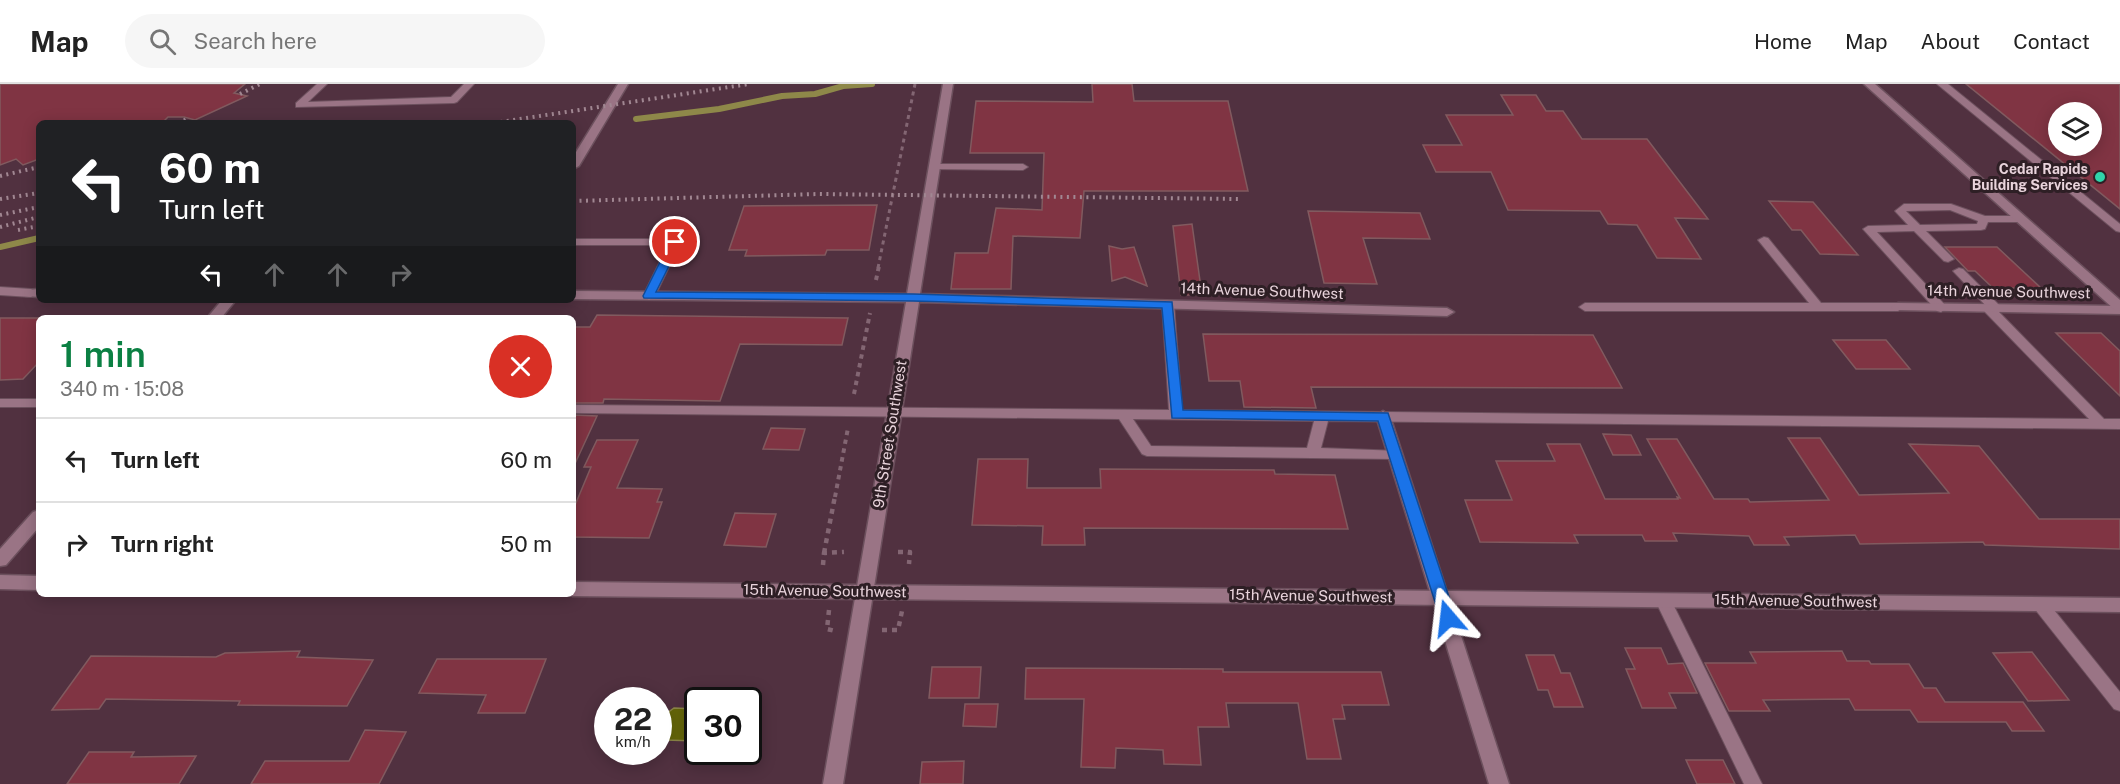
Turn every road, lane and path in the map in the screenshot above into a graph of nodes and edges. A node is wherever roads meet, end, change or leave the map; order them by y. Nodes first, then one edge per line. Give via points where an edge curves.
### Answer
1 (322, 84) edge
2 (469, 84) edge
3 (623, 84) edge
4 (915, 84) edge
5 (948, 84) edge
6 (1869, 84) edge
7 (1942, 84) edge
8 (576, 161) edge
9 (934, 167) junction
10 (1023, 167) dead end
11 (2021, 219) junction
12 (1983, 223) junction
13 (1917, 228) junction
14 (2120, 230) edge
15 (1764, 240) dead end
16 (576, 242) edge
17 (1948, 260) dead end
18 (1959, 271) dead end
19 (875, 286) dead end
20 (0, 291) edge
21 (35, 292) edge
22 (576, 295) edge
23 (648, 296) junction
24 (913, 298) junction
25 (227, 303) edge
26 (1168, 304) junction
27 (1586, 307) dead end
28 (1818, 307) junction
29 (1898, 307) joint
30 (1941, 308) junction
31 (2120, 308) edge
32 (1992, 309) junction
33 (1447, 312) dead end
34 (217, 315) edge
35 (0, 403) edge
36 (36, 403) edge
37 (576, 409) edge
38 (894, 412) junction
39 (1123, 414) junction
40 (1176, 414) junction
41 (1322, 416) junction
42 (1383, 416) junction
43 (2101, 424) junction
44 (2120, 424) edge
45 (1313, 453) junction
46 (1395, 454) junction
47 (36, 519) edge
48 (844, 552) dead end
49 (898, 552) dead end
50 (0, 560) edge
51 (909, 564) dead end
52 (823, 565) dead end
53 (0, 582) edge
54 (36, 583) edge
55 (576, 589) edge
56 (865, 592) junction
57 (1442, 598) junction
58 (1663, 600) junction
59 (2040, 604) junction
60 (2120, 605) edge
61 (902, 608) dead end
62 (829, 609) dead end
63 (882, 630) dead end
64 (835, 631) dead end
65 (2119, 703) edge
66 (833, 784) edge
67 (1499, 784) edge
68 (1753, 784) edge

1 - 2 lane via 299,105 454,100
3 - 8 street
4 - 19 path
5 - 9 street, 9th Street Southwest
6 - 11 street
7 - 14 lane
9 - 10 lane
9 - 24 street, 9th Street Southwest
11 - 12 lane
11 - 31 street
12 - 13 lane
12 - 13 lane via 1951,207 1904,207 1900,211
13 - 17 lane
13 - 30 lane via 1868,229
15 - 28 lane
16 - 23 lane via 675,242
18 - 32 lane
20 - 21 lane
22 - 23 street, 14th Avenue Southwest
23 - 24 street, 14th Avenue Southwest
24 - 26 street, 14th Avenue Southwest
24 - 38 street, 9th Street Southwest
25 - 34 street
26 - 33 street, 14th Avenue Southwest
26 - 40 lane
27 - 28 lane
28 - 29 lane
29 - 30 street, 14th Avenue Southwest
30 - 32 street, 14th Avenue Southwest
31 - 32 street, 14th Avenue Southwest
32 - 43 lane
35 - 36 lane
37 - 38 lane
38 - 39 lane
38 - 56 street, 9th Street Southwest
39 - 40 lane
39 - 45 lane via 1147,451
40 - 41 lane
41 - 42 lane
41 - 45 lane
42 - 43 lane
42 - 46 street
43 - 44 lane
45 - 46 lane
46 - 57 street
47 - 50 street
48 - 52 path via 824,554
49 - 51 path via 910,552
53 - 54 street
55 - 56 street, 15th Avenue Southwest
56 - 57 street, 15th Avenue Southwest
56 - 66 street, 9th Street Southwest
57 - 58 street, 15th Avenue Southwest
57 - 67 street
58 - 59 street, 15th Avenue Southwest
58 - 68 lane
59 - 60 street, 15th Avenue Southwest
59 - 65 lane
61 - 63 path via 897,630
62 - 64 path via 827,629

